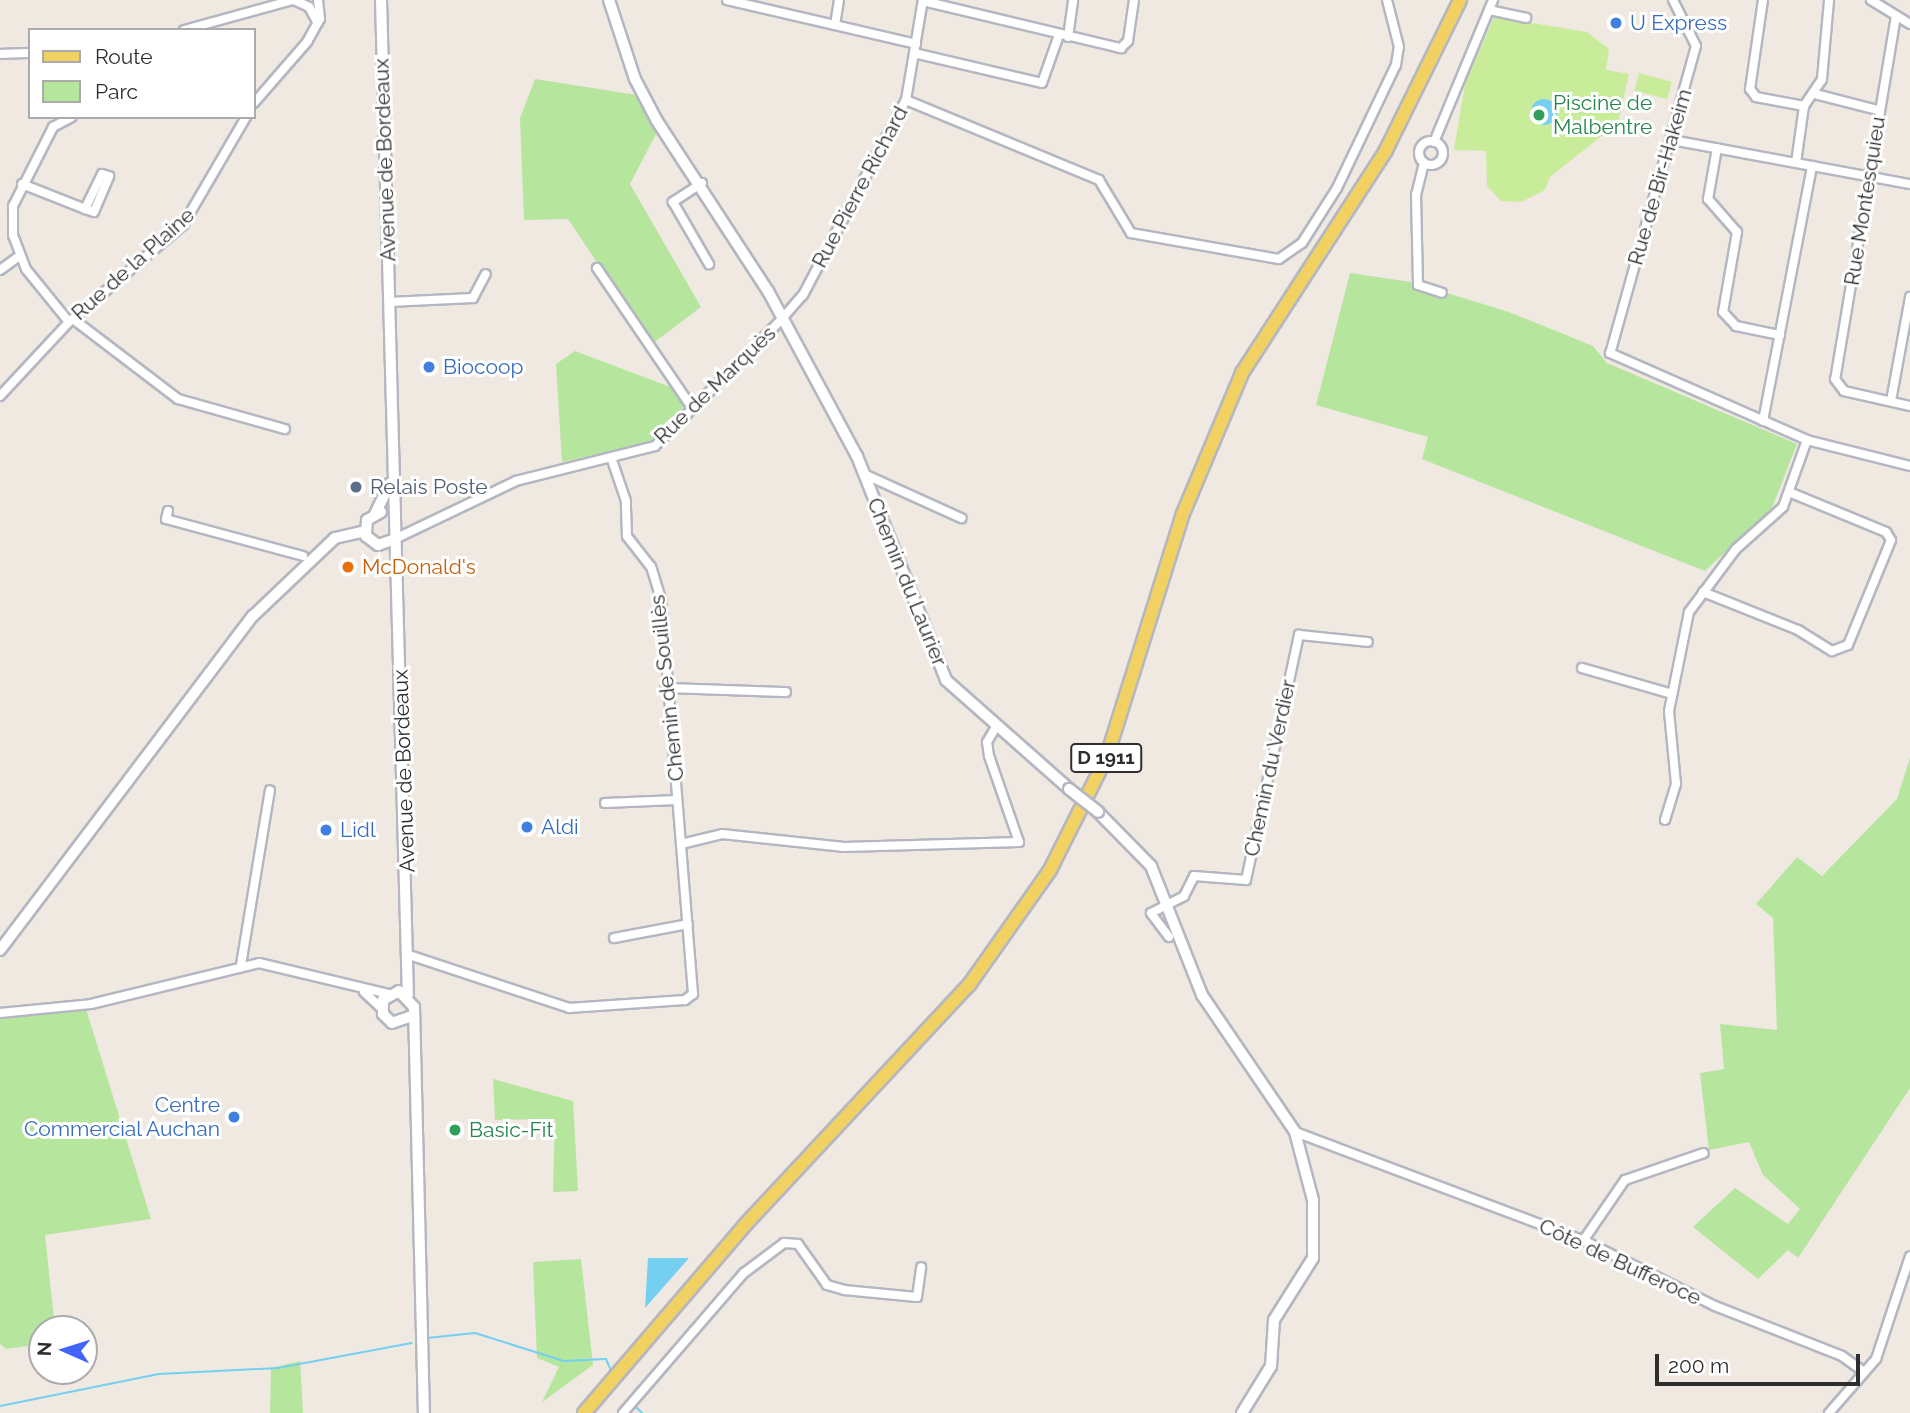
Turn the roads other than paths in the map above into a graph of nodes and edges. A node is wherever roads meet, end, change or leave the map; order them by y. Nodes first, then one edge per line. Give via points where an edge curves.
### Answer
1 (294, 0) edge
2 (318, 0) edge
3 (381, 0) edge
4 (609, 0) edge
5 (727, 0) edge
6 (780, 0) edge
7 (839, 0) edge
8 (1073, 0) edge
9 (1134, 0) edge
10 (1387, 0) edge
11 (1460, 0) edge
12 (1493, 0) edge
13 (1672, 0) edge
14 (1763, 0) edge
15 (1829, 0) edge
16 (1871, 0) edge
17 (923, 1) edge
18 (1489, 10) junction
19 (779, 12) junction
20 (1896, 16) junction
21 (1526, 18) dead end
22 (318, 23) junction
23 (1910, 24) edge
24 (835, 25) junction
25 (191, 28) edge
26 (1059, 35) junction
27 (1068, 37) junction
28 (915, 49) junction
29 (28, 53) edge
30 (0, 54) edge
31 (1815, 94) junction
32 (256, 99) edge
33 (906, 100) junction
34 (1804, 106) junction
35 (1878, 110) junction
36 (68, 119) edge
37 (245, 119) edge
38 (1672, 140) junction
39 (1434, 142) junction
40 (1717, 148) junction
41 (1424, 163) junction
42 (1796, 163) junction
43 (1812, 166) junction
44 (1870, 177) junction
45 (702, 183) junction
46 (22, 184) junction
47 (1910, 184) edge
48 (85, 209) dead end
49 (19, 256) junction
50 (709, 264) dead end
51 (597, 268) dead end
52 (0, 270) edge
53 (486, 274) dead end
54 (1442, 293) dead end
55 (1910, 298) edge
56 (389, 302) junction
57 (390, 320) junction
58 (71, 321) junction
59 (780, 321) junction
60 (1780, 335) junction
61 (0, 396) edge
62 (389, 396) junction
63 (1891, 401) junction
64 (1910, 406) edge
65 (692, 408) junction
66 (1763, 422) junction
67 (285, 429) dead end
68 (397, 434) junction
69 (1807, 440) junction
70 (612, 460) junction
71 (1910, 466) edge
72 (864, 474) junction
73 (1789, 492) junction
74 (168, 510) dead end
75 (375, 514) junction
76 (961, 518) dead end
77 (395, 520) junction
78 (414, 530) junction
79 (365, 531) junction
80 (396, 539) junction
81 (375, 544) junction
82 (303, 556) dead end
83 (398, 587) junction
84 (1703, 592) junction
85 (1368, 642) dead end
86 (1582, 668) dead end
87 (665, 688) junction
88 (786, 692) dead end
89 (1672, 694) junction
90 (996, 727) junction
91 (270, 790) dead end
92 (677, 800) junction
93 (605, 803) dead end
94 (1665, 820) dead end
95 (681, 844) junction
96 (1168, 904) junction
97 (688, 924) junction
98 (1169, 937) dead end
99 (614, 938) dead end
100 (0, 950) edge
101 (409, 955) junction
102 (241, 965) junction
103 (362, 990) junction
104 (392, 993) junction
105 (408, 995) junction
106 (382, 1009) junction
107 (0, 1013) edge
108 (412, 1016) junction
109 (394, 1023) junction
110 (1294, 1132) junction
111 (1704, 1153) dead end
112 (1583, 1241) junction
113 (1910, 1256) edge
114 (921, 1266) dead end
115 (1863, 1371) junction
116 (417, 1413) edge
117 (424, 1413) edge
118 (584, 1413) edge
119 (623, 1413) edge
120 (1242, 1413) edge
121 (1829, 1413) edge

1 - 22 street via 309,7
1 - 25 street
2 - 22 street
3 - 56 main road, Avenue de Bordeaux
4 - 45 street, Chemin du Laurier via 635,79
5 - 19 street
6 - 19 street
7 - 24 street
8 - 27 street
9 - 27 street via 1129,41 1121,48
10 - 33 street via 1399,47 1396,65 1337,188 1296,249 1279,259 1131,233 1099,180
11 - 118 main road, D 1911 via 1386,150 1242,373 1182,516 1107,756 1050,870 969,985 744,1226
12 - 18 street
13 - 38 street, Rue de Bir-Hakeim via 1688,19 1696,46
14 - 34 street via 1749,89 1756,97
15 - 31 street via 1825,62
16 - 20 street
17 - 26 street
17 - 28 street, Rue Pierre Richard
18 - 21 street
18 - 39 street
19 - 24 street
20 - 23 street
20 - 35 street, Rue Montesquieu
22 - 32 street
24 - 28 street
26 - 27 street
26 - 28 street via 1042,83
28 - 33 street, Rue Pierre Richard
29 - 30 street
31 - 34 street
31 - 35 street
33 - 59 street, Rue Pierre Richard via 803,295
34 - 42 street
35 - 44 street, Rue Montesquieu
36 - 46 street via 53,127
37 - 58 street, Rue de la Plaine via 192,214
38 - 40 street
38 - 66 street, Rue de Bir-Hakeim via 1610,346 1614,358
39 - 41 street via 1421,146
39 - 41 street via 1441,160
40 - 42 street
40 - 60 street via 1708,199 1737,232 1723,312 1736,326
41 - 54 street via 1416,195 1418,285
42 - 43 street
43 - 44 street
43 - 60 street
44 - 47 street
44 - 63 street, Rue Montesquieu via 1836,386
45 - 50 street via 671,199
45 - 59 street, Chemin du Laurier
46 - 48 street
46 - 49 street via 13,206
49 - 52 street
49 - 58 street
51 - 65 street
53 - 56 street via 473,298
55 - 63 street
56 - 57 main road, Avenue de Bordeaux
57 - 62 main road, Avenue de Bordeaux
57 - 68 main road, Avenue de Bordeaux
58 - 61 street, Rue de la Plaine
58 - 67 street via 178,399
59 - 65 street, Rue de Marquès
59 - 72 street, Chemin du Laurier
60 - 66 street
62 - 68 main road
62 - 75 main road, Avenue de Bordeaux via 392,472
63 - 64 street
65 - 70 street, Rue de Marquès via 655,446
66 - 69 street
68 - 77 main road, Avenue de Bordeaux
69 - 71 street
69 - 73 street
70 - 78 street, Rue de Marquès via 516,481
70 - 87 street, Chemin de Souillès via 626,501 627,536 651,567 661,599
72 - 76 street
72 - 90 street, Chemin du Laurier via 940,669
73 - 84 street via 1773,519 1736,549
73 - 84 street via 1891,540 1849,645 1832,651
74 - 82 street via 166,519
75 - 77 main road
75 - 79 main road, Avenue de Bordeaux
77 - 78 street
77 - 80 main road, Avenue de Bordeaux
78 - 80 street, Rue de Marquès
79 - 81 main road, Avenue de Bordeaux
79 - 100 street via 335,538 253,616
80 - 81 main road
80 - 83 main road, Avenue de Bordeaux
81 - 83 main road, Avenue de Bordeaux via 389,557
83 - 101 main road, Avenue de Bordeaux
84 - 89 street via 1685,625
85 - 96 street, Chemin du Verdier via 1299,635 1247,880 1202,873
86 - 89 street
87 - 88 street
87 - 92 street, Chemin de Souillès
89 - 94 street via 1676,784
90 - 95 street via 987,742 989,756 1019,842 844,847 722,834
90 - 96 street, Chemin du Laurier, bridge via 1140,851
91 - 102 street
92 - 93 street
92 - 95 street, Chemin de Souillès
95 - 97 street, Chemin de Souillès
96 - 98 street via 1151,913
96 - 110 street, Chemin du Laurier via 1202,995
97 - 99 street
97 - 101 street, Chemin de Souillès via 694,988 685,1000 569,1008
101 - 104 main road, Avenue de Bordeaux
101 - 105 main road, Avenue de Bordeaux
102 - 103 street via 272,965
102 - 107 street via 91,1004
103 - 104 street
103 - 106 street
104 - 105 main road
104 - 106 main road
105 - 108 main road
106 - 109 main road
108 - 109 main road
108 - 117 main road
109 - 116 main road via 409,1050
110 - 112 street, Côte de Bufferoce
110 - 120 street, Chemin du Laurier via 1313,1200 1316,1244 1306,1277 1274,1320 1266,1381
111 - 112 street via 1625,1180
112 - 115 street, Côte de Bufferoce via 1715,1306 1830,1350
113 - 115 street via 1889,1333
114 - 119 street via 917,1297 844,1290 827,1285 798,1244 784,1243 744,1273
115 - 121 street

